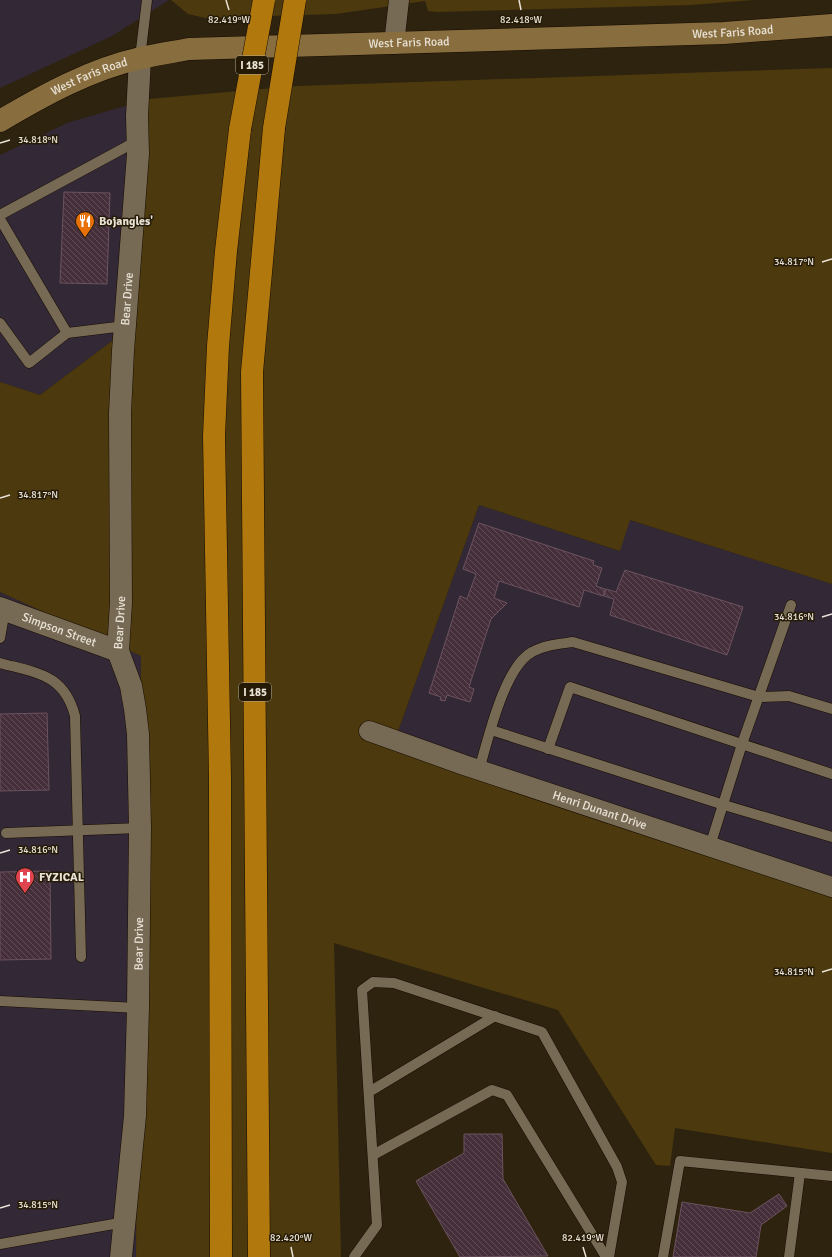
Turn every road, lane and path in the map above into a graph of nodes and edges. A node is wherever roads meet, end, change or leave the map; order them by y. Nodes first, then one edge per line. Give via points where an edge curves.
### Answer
1 (147, 0) edge
2 (264, 0) edge
3 (295, 0) edge
4 (399, 0) edge
5 (832, 25) edge
6 (394, 44) junction
7 (140, 58) junction
8 (0, 122) edge
9 (137, 140) junction
10 (0, 215) edge
11 (0, 219) edge
12 (0, 323) edge
13 (125, 326) junction
14 (67, 333) junction
15 (791, 605) dead end
16 (3, 609) edge
17 (0, 638) edge
18 (118, 651) junction
19 (0, 663) edge
20 (759, 696) junction
21 (832, 709) edge
22 (491, 730) junction
23 (369, 731) dead end
24 (742, 744) junction
25 (548, 749) junction
26 (479, 770) junction
27 (832, 774) edge
28 (724, 805) junction
29 (140, 828) junction
30 (79, 830) junction
31 (6, 833) dead end
32 (832, 837) edge
33 (710, 846) junction
34 (832, 887) edge
35 (80, 957) dead end
36 (0, 1001) edge
37 (138, 1008) junction
38 (495, 1016) junction
39 (369, 1092) junction
40 (373, 1155) junction
41 (800, 1173) junction
42 (832, 1176) edge
43 (125, 1222) junction
44 (0, 1244) edge
45 (121, 1257) edge
46 (221, 1257) edge
47 (259, 1257) edge
48 (354, 1257) edge
49 (607, 1257) edge
50 (663, 1257) edge
51 (789, 1257) edge

1 - 7 lane
2 - 46 highway, I 185, bridge via 240,129 225,259 214,436 220,779
3 - 47 highway, I 185, bridge via 274,128 252,372
4 - 6 street
5 - 6 main road, West Faris Road via 724,33
6 - 7 main road, West Faris Road via 189,49
7 - 8 main road, West Faris Road via 87,76 38,98
7 - 9 street, Bear Drive
9 - 10 lane
9 - 13 street, Bear Drive
11 - 14 lane
12 - 14 lane via 29,363
13 - 14 lane
13 - 18 street, Bear Drive via 120,413 121,603
15 - 20 lane
16 - 17 lane
16 - 18 street, Simpson Street
18 - 29 street, Bear Drive via 132,686 138,734
19 - 30 lane via 55,681 67,694 75,716
20 - 21 lane via 789,696
20 - 22 lane via 573,642 546,646 530,652 516,668 503,694
20 - 24 lane
22 - 25 lane
22 - 26 lane
23 - 26 street, Henri Dunant Drive
24 - 25 lane via 570,688
24 - 27 lane
24 - 28 lane
25 - 28 lane
26 - 33 street, Henri Dunant Drive
28 - 32 lane
28 - 33 lane
29 - 30 lane
29 - 37 street, Bear Drive
30 - 31 lane
30 - 35 lane
33 - 34 street, Henri Dunant Drive
36 - 37 lane
37 - 43 street, Bear Drive via 135,1116
38 - 39 lane
38 - 39 lane via 394,983 373,982 362,990
38 - 49 lane via 542,1032 617,1167 622,1182
39 - 40 lane
40 - 48 lane via 377,1225
40 - 49 lane via 492,1090 507,1095
41 - 42 lane
41 - 50 lane via 680,1161
41 - 51 lane
43 - 44 lane
43 - 45 street, Bear Drive

